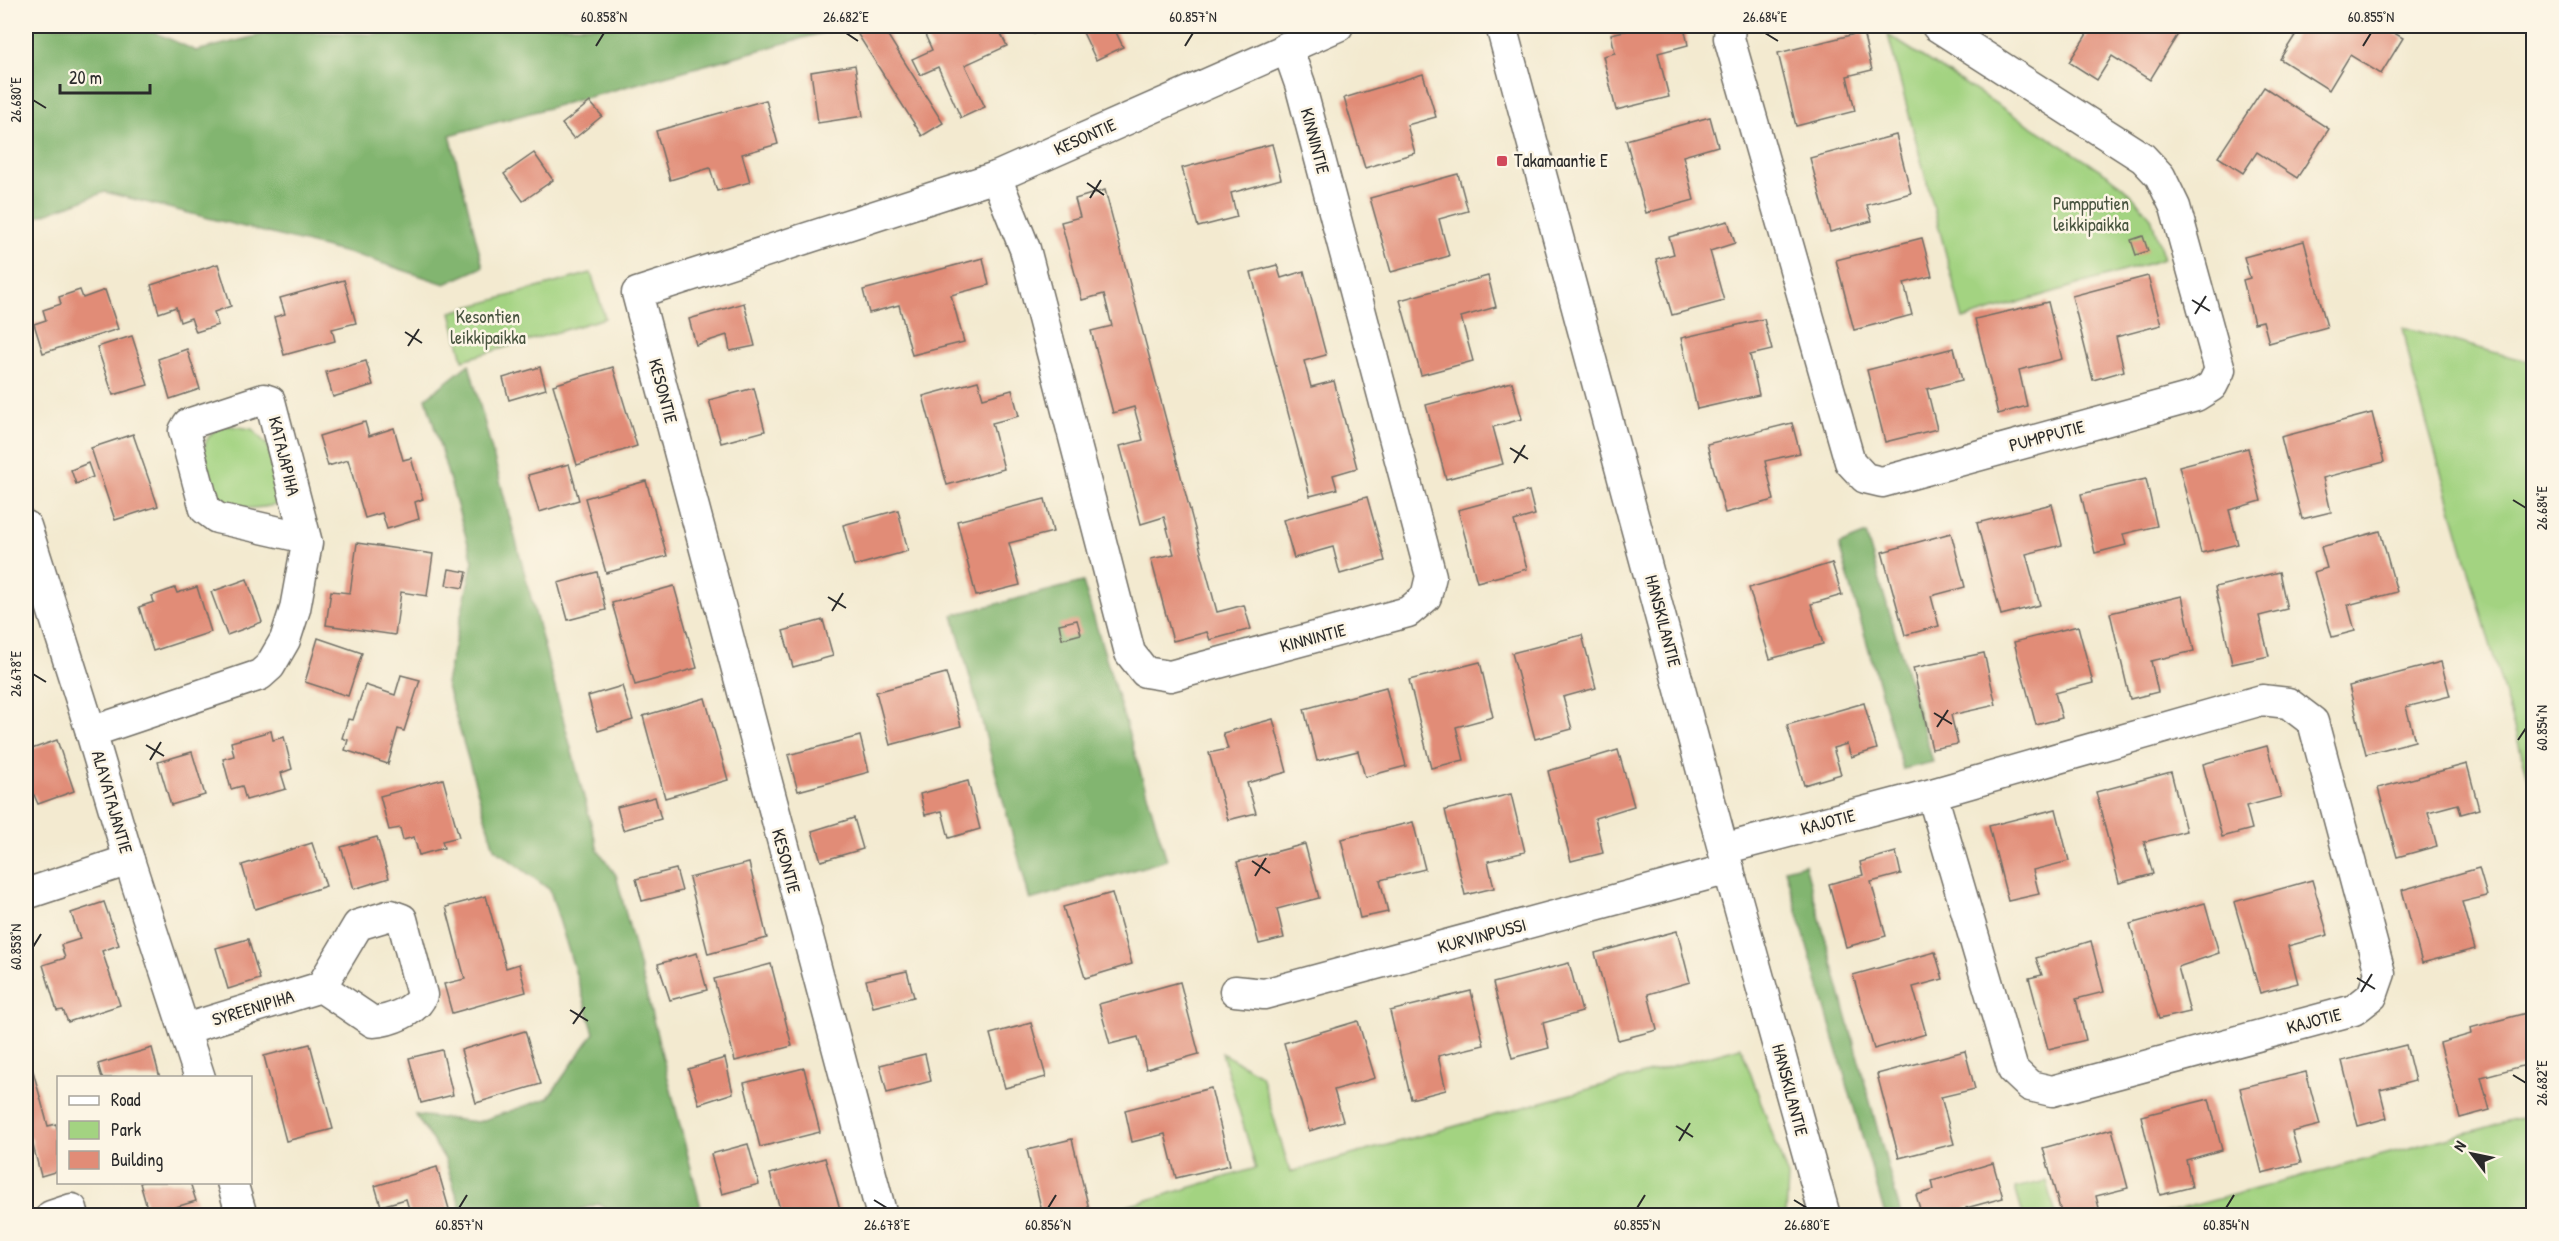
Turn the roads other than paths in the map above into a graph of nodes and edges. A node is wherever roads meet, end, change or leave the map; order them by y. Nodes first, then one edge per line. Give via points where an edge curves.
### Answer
1 (1338, 26) edge
2 (1501, 26) edge
3 (1730, 26) edge
4 (1937, 26) edge
5 (1287, 47) junction
6 (996, 177) junction
7 (26, 526) edge
8 (307, 543) junction
9 (91, 732) junction
10 (1932, 794) junction
11 (1726, 859) junction
12 (129, 860) junction
13 (26, 894) edge
14 (321, 987) dead end
15 (1235, 991) dead end
16 (185, 1029) junction
17 (200, 1076) edge
18 (233, 1184) edge
19 (51, 1215) edge
20 (74, 1215) edge
21 (242, 1215) edge
22 (882, 1215) edge
23 (1825, 1215) edge

1 - 5 street, KESONTIE
2 - 11 street, HANSKILANTIE
3 - 4 street, PUMPPUTIE via 1729,38 1850,462 1865,478 1882,482 2196,396 2212,386 2220,370 2175,207 2160,176 2143,158
5 - 6 street, KESONTIE
5 - 6 street, KINNINTIE via 1431,576 1426,597 1408,612 1170,676 1145,672 1130,653 1025,249
6 - 22 street, KESONTIE via 637,293
7 - 9 street, ALAVATAJANTIE
8 - 8 street, KATAJAPIHA via 268,399 185,427 205,509 210,515 297,536
8 - 9 street, KATAJAPIHA via 285,640 260,675
9 - 12 street, ALAVATAJANTIE
10 - 10 street, KAJOTIE via 2262,700 2288,703 2313,722 2380,973 2373,996 2354,1010 2052,1091 2030,1086 2013,1070
10 - 11 street, KAJOTIE
11 - 15 street, KURVINPUSSI via 1264,994
11 - 23 street, HANSKILANTIE
12 - 13 street
12 - 16 street, ALAVATAJANTIE
14 - 16 street, SYREENIPIHA
16 - 17 street, ALAVATAJANTIE
18 - 21 street
19 - 20 street via 72,1209

